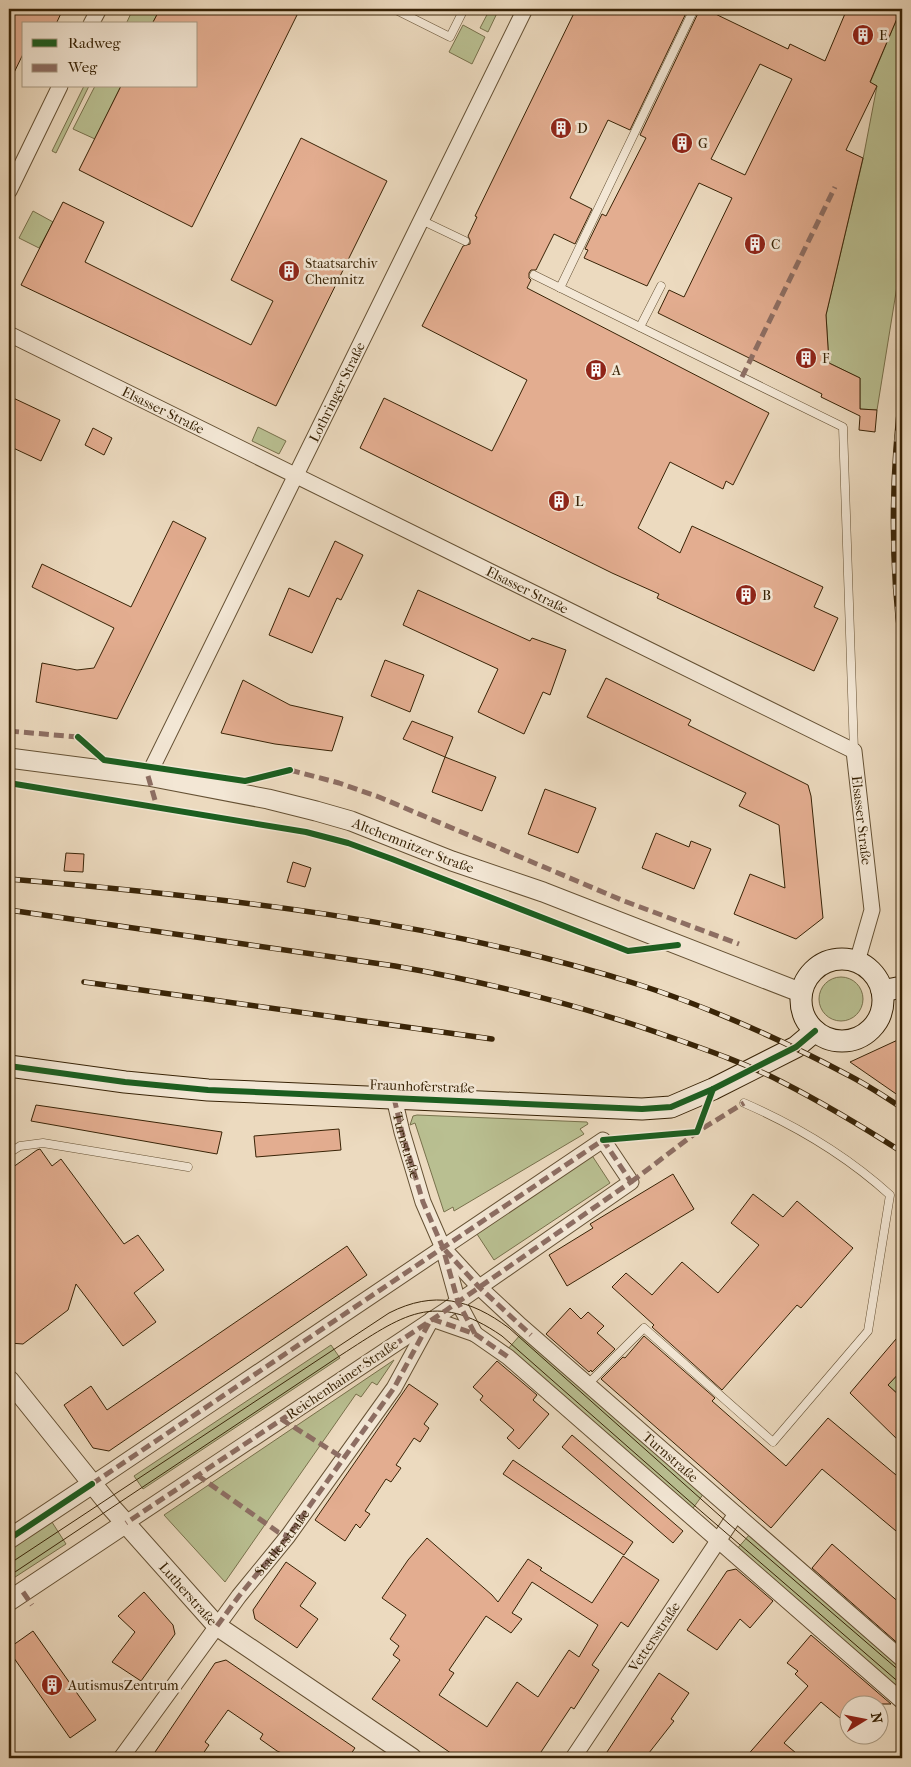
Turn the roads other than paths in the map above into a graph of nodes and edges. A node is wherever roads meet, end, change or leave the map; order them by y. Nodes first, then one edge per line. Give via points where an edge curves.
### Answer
1 (99, 9) edge
2 (394, 9) edge
3 (464, 9) edge
4 (525, 9) edge
5 (694, 9) edge
6 (92, 22) edge
7 (59, 88) edge
8 (9, 191) edge
9 (421, 220) junction
10 (466, 241) dead end
11 (534, 275) dead end
12 (661, 286) dead end
13 (560, 288) junction
14 (640, 327) junction
15 (9, 334) edge
16 (295, 475) junction
17 (854, 751) junction
18 (9, 758) edge
19 (148, 776) junction
20 (857, 962) junction
21 (902, 987) edge
22 (882, 991) junction
23 (802, 993) junction
24 (815, 1031) junction
25 (9, 1066) edge
26 (394, 1098) junction
27 (744, 1103) dead end
28 (9, 1153) edge
29 (188, 1167) dead end
30 (443, 1248) junction
31 (479, 1287) junction
32 (458, 1302) junction
33 (432, 1319) junction
34 (475, 1334) junction
35 (9, 1380) edge
36 (588, 1384) junction
37 (92, 1484) junction
38 (736, 1514) junction
39 (126, 1523) junction
40 (9, 1539) edge
41 (718, 1541) junction
42 (9, 1601) edge
43 (217, 1626) junction
44 (902, 1659) edge
45 (902, 1701) edge
46 (120, 1758) edge
47 (412, 1758) edge
48 (573, 1758) edge

1 - 6 street
2 - 3 lane via 450,37
4 - 9 street, Lothringer Straße
5 - 13 lane
7 - 8 street
9 - 10 lane
9 - 16 street, Lothringer Straße
11 - 13 lane
12 - 14 lane
13 - 14 lane
14 - 17 lane via 843,427
15 - 16 street, Elsasser Straße
16 - 17 street, Elsasser Straße
16 - 19 street, Lothringer Straße
17 - 20 street, Elsasser Straße via 872,910
18 - 19 street, Altchemnitzer Straße
19 - 23 street, Altchemnitzer Straße via 268,799 351,821
20 - 22 main road via 871,972
20 - 23 main road via 841,959 825,963 806,980
21 - 22 main road
22 - 24 main road via 880,1014 861,1036 832,1040
23 - 24 main road via 803,1014
24 - 26 main road, Fraunhoferstraße via 796,1047 671,1107 642,1109
25 - 26 main road, Fraunhoferstraße via 208,1090
26 - 30 street, Turnstraße via 423,1202
27 - 36 lane via 782,1120 832,1150 890,1195 868,1331 773,1442 644,1328
28 - 29 lane via 20,1146 43,1142
30 - 31 street, Turnstraße
30 - 31 street, Reichenhainer Straße via 603,1140 631,1182
30 - 32 street, Turnstraße
30 - 37 street, Reichenhainer Straße
31 - 32 street, Reichenhainer Straße
31 - 36 street, Turnstraße
32 - 33 street, Reichenhainer Straße
32 - 34 street, Turnstraße
33 - 34 street, Turnstraße
33 - 39 street, Reichenhainer Straße
33 - 43 street, Stadlerstraße via 394,1388 288,1536
34 - 41 street, Turnstraße via 508,1357
35 - 37 street, Lutherstraße
36 - 38 street, Turnstraße
37 - 39 street, Lutherstraße
37 - 40 street, Reichenhainer Straße
38 - 41 street, Vettersstraße
38 - 44 street, Turnstraße
39 - 42 street, Reichenhainer Straße
39 - 43 street, Lutherstraße
41 - 45 street, Turnstraße
41 - 48 street, Vettersstraße
43 - 46 street, Stadlerstraße
43 - 47 street, Lutherstraße

